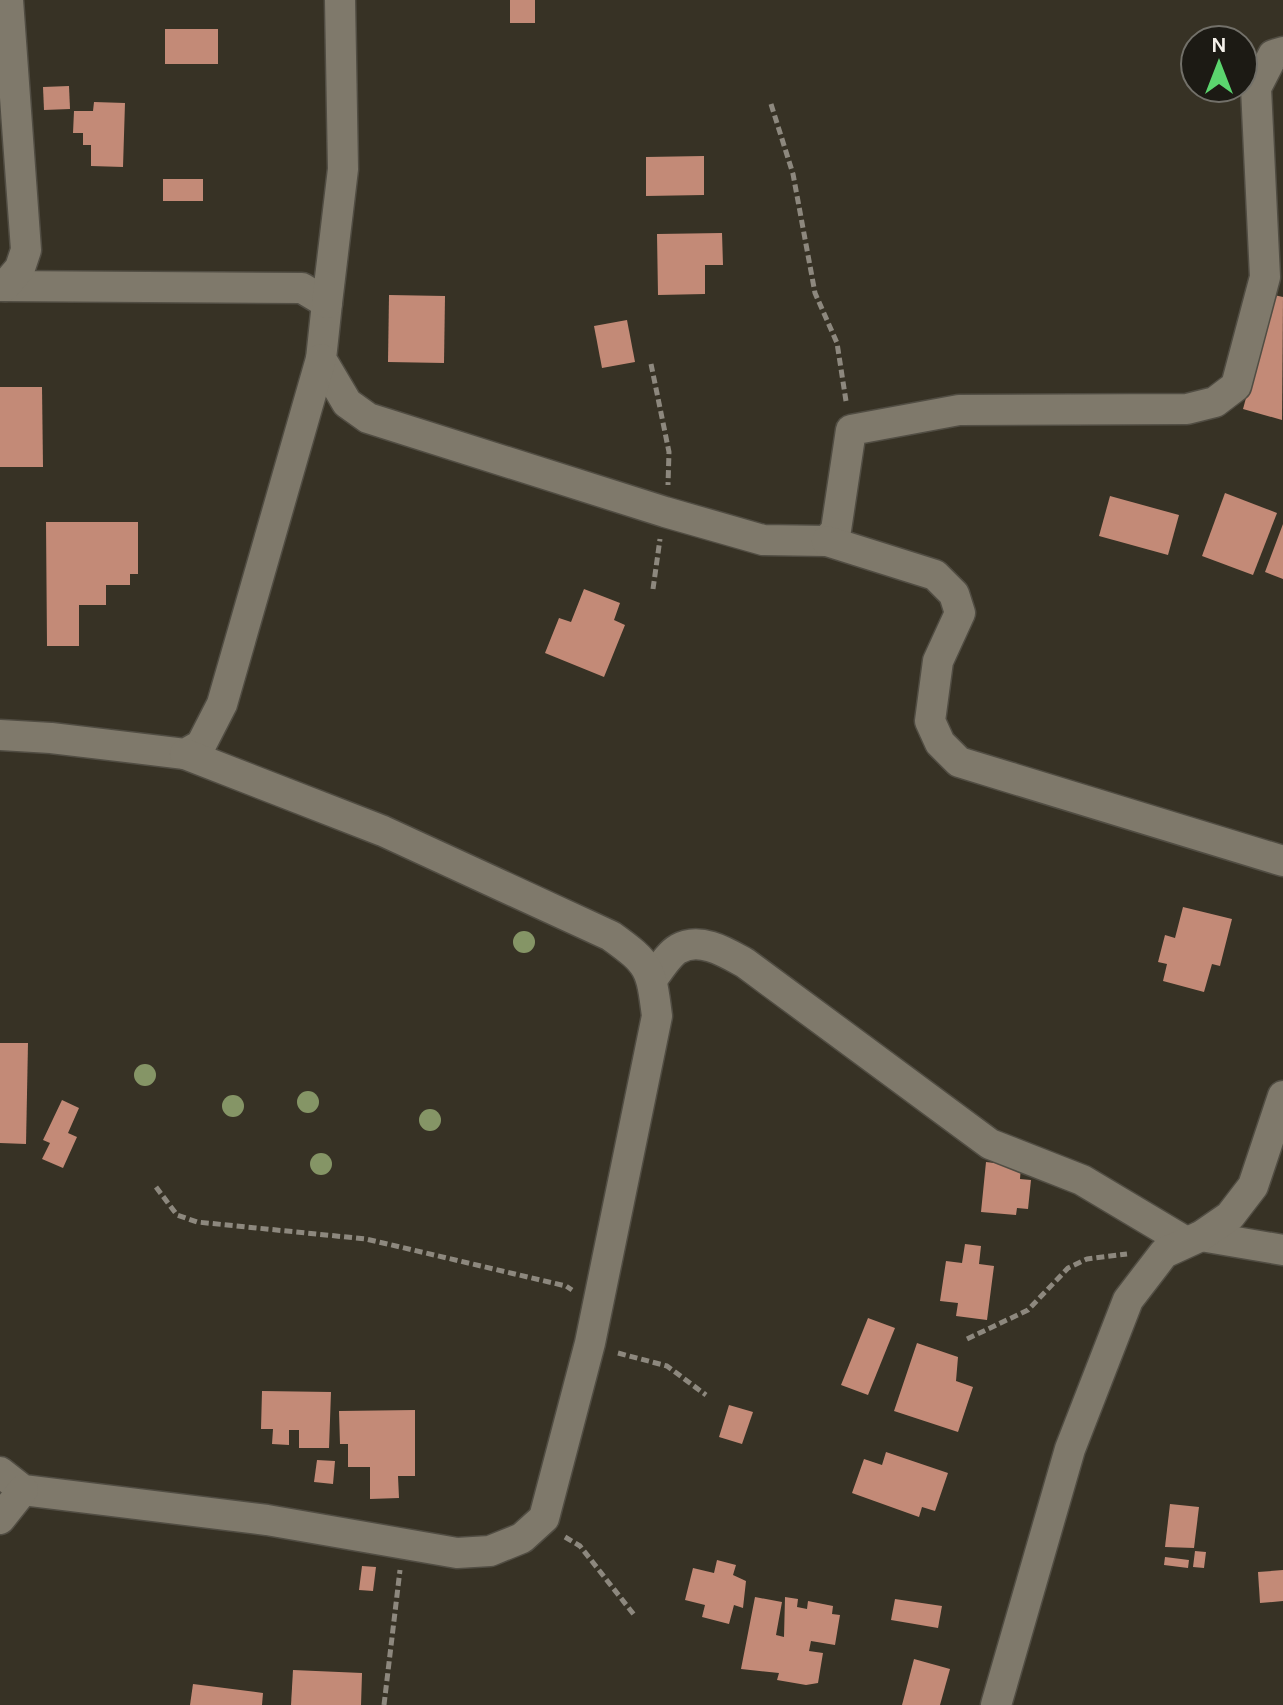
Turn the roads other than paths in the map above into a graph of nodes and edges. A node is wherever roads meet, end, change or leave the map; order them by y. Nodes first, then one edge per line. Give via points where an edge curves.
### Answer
1 (8, 0) edge
2 (340, 0) edge
3 (1283, 52) edge
4 (3, 286) edge
5 (327, 303) junction
6 (321, 359) junction
7 (827, 541) junction
8 (0, 735) edge
9 (185, 754) junction
10 (1283, 861) edge
11 (653, 978) junction
12 (1283, 1096) edge
13 (1183, 1244) junction
14 (1283, 1250) edge
15 (11, 1481) edge
16 (0, 1519) edge
17 (996, 1705) edge

1 - 4 street via 26,250 20,268
2 - 5 street via 343,169
3 - 7 street via 1273,55 1256,88 1265,277 1236,386 1215,402 1187,409 959,410 851,430 836,530
4 - 5 street via 302,288
5 - 6 street
6 - 7 street via 347,403 368,418 763,540
6 - 9 street via 222,704 201,745
7 - 10 street via 935,575 954,594 960,613 938,661 930,721 940,743 959,762
8 - 9 street
9 - 11 street via 383,831 611,936 637,955
11 - 13 street via 677,949 693,944 720,949 990,1144 1082,1180
11 - 15 street via 657,1016 598,1310 544,1518 522,1538 490,1551 457,1553
12 - 13 street via 1253,1186 1230,1216
13 - 14 street
13 - 17 street via 1128,1300 1070,1449
15 - 16 street

